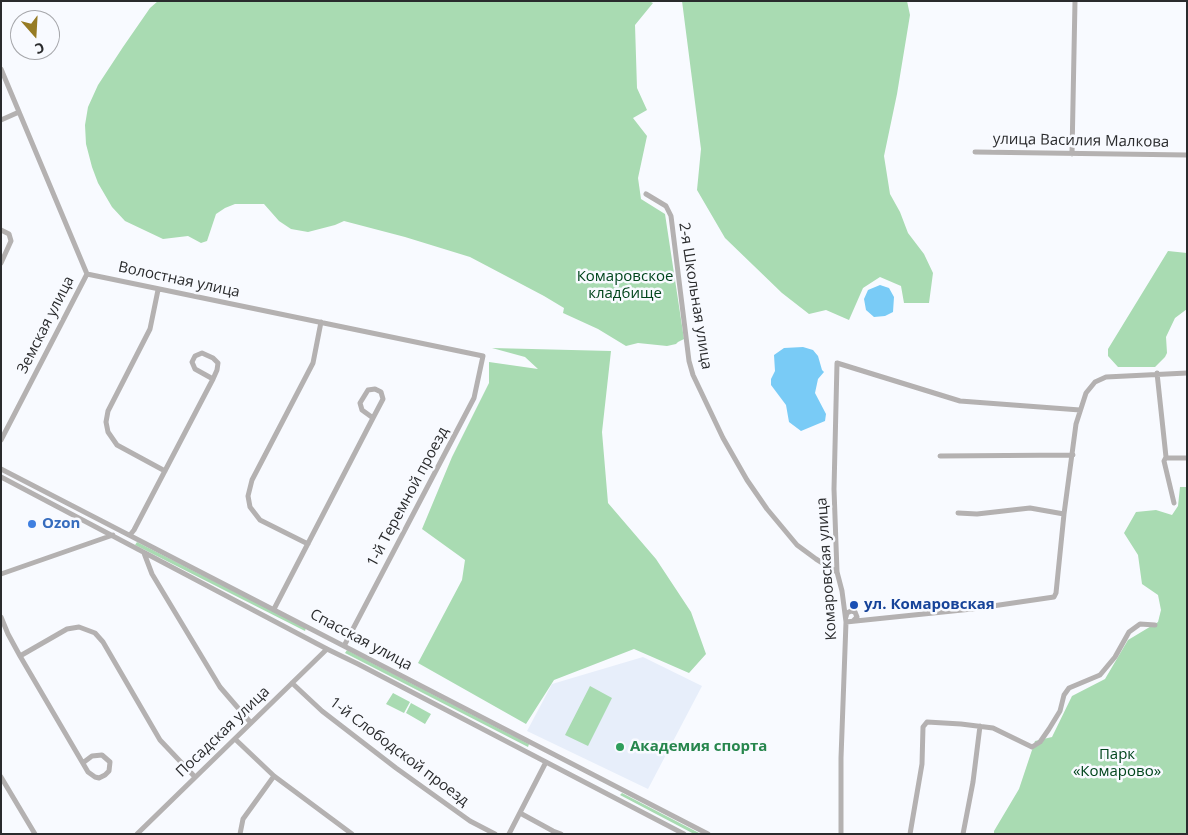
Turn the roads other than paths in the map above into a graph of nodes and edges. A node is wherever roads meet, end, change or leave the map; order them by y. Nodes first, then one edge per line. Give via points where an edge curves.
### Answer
1 (1076, 1) edge
2 (1, 69) edge
3 (19, 112) junction
4 (1, 120) edge
5 (975, 152) dead end
6 (1072, 154) junction
7 (1187, 155) edge
8 (646, 194) dead end
9 (1, 230) edge
10 (4, 251) edge
11 (1, 263) edge
12 (86, 274) junction
13 (158, 290) junction
14 (321, 322) junction
15 (483, 356) joint
16 (1157, 373) junction
17 (1187, 373) edge
18 (213, 379) junction
19 (1080, 410) junction
20 (373, 418) junction
21 (1, 440) edge
22 (1073, 455) junction
23 (940, 456) dead end
24 (1166, 458) junction
25 (1187, 458) edge
26 (1, 469) edge
27 (165, 472) junction
28 (1, 477) edge
29 (1174, 503) dead end
30 (958, 513) dead end
31 (1064, 514) junction
32 (118, 529) junction
33 (130, 535) junction
34 (113, 536) junction
35 (308, 544) junction
36 (144, 553) junction
37 (838, 572) junction
38 (1, 574) edge
39 (274, 609) junction
40 (1, 617) edge
41 (846, 621) junction
42 (853, 621) junction
43 (1155, 625) dead end
44 (344, 646) junction
45 (327, 649) junction
46 (20, 656) junction
47 (292, 683) junction
48 (251, 723) junction
49 (980, 726) junction
50 (235, 739) junction
51 (84, 762) junction
52 (546, 762) junction
53 (274, 776) junction
54 (1, 777) edge
55 (195, 778) junction
56 (614, 785) junction
57 (609, 794) junction
58 (520, 813) junction
59 (35, 834) edge
60 (137, 834) edge
61 (240, 834) edge
62 (352, 834) edge
63 (495, 834) edge
64 (509, 834) edge
65 (561, 834) edge
66 (684, 834) edge
67 (708, 834) edge
68 (841, 834) edge
69 (910, 834) edge
70 (963, 834) edge

1 - 6 street
2 - 3 street
3 - 4 street
3 - 12 street
5 - 6 street, улица Василия Малкова
6 - 7 street, улица Василия Малкова
8 - 37 street, 2-я Школьная улица via 666,206 671,216 689,361 723,438 767,509 797,545
9 - 10 street via 11,237 11,244
10 - 11 street
12 - 13 street, Волостная улица
12 - 21 street, Земская улица
13 - 14 street, Волостная улица
13 - 27 street via 150,329 106,422 108,432 117,445
14 - 15 street, Волостная улица
14 - 35 street via 313,362 252,480 248,496 250,507 260,520
15 - 44 street, 1-й Теремной проезд via 474,398
16 - 17 street
16 - 19 street via 1106,377 1095,382 1086,393
16 - 24 street
18 - 18 street via 218,366 216,360 202,353 195,356 192,362 194,369
18 - 27 street
19 - 22 street
19 - 37 street, Комаровская улица via 960,401 837,363 834,489
20 - 20 street via 362,410 360,403 368,390 375,388 383,399
20 - 35 street
22 - 23 street
22 - 31 street
24 - 25 street
24 - 29 street via 1168,484
26 - 32 street, Спасская улица
27 - 33 street
28 - 34 street, Спасская улица
30 - 31 street via 1030,508
31 - 42 street via 1054,597
32 - 33 street, Спасская улица
32 - 34 street
33 - 39 street, Спасская улица
34 - 36 street, Спасская улица
34 - 38 street
35 - 39 street
36 - 45 street, Спасская улица
36 - 48 street via 152,574 220,688
37 - 41 street, Комаровская улица
39 - 44 street, Спасская улица
40 - 46 street
41 - 42 street
41 - 42 street via 850,611 857,617
41 - 68 street, Комаровская улица via 840,758
43 - 49 street via 1140,624 1129,632 1100,675 1068,688 1060,711 1040,742 1032,747 993,728
44 - 56 street, Спасская улица
45 - 47 street, Посадская улица
45 - 52 street, Спасская улица
46 - 51 street
46 - 55 street via 67,629 85,628 95,633 160,740
47 - 48 street, Посадская улица
47 - 63 street, 1-й Слободской проезд via 322,711 396,768 470,821
48 - 50 street, Посадская улица
49 - 69 street via 927,722 922,727 922,764
49 - 70 street
50 - 53 street
50 - 55 street, Посадская улица
51 - 51 street via 92,756 102,755 110,762 109,771 103,777 95,777 88,772
52 - 57 street, Спасская улица
52 - 58 street
53 - 61 street via 243,819
53 - 62 street
54 - 59 street
55 - 60 street, Посадская улица
56 - 57 street
56 - 67 street, Спасская улица
57 - 66 street, Спасская улица
58 - 64 street
58 - 65 street

